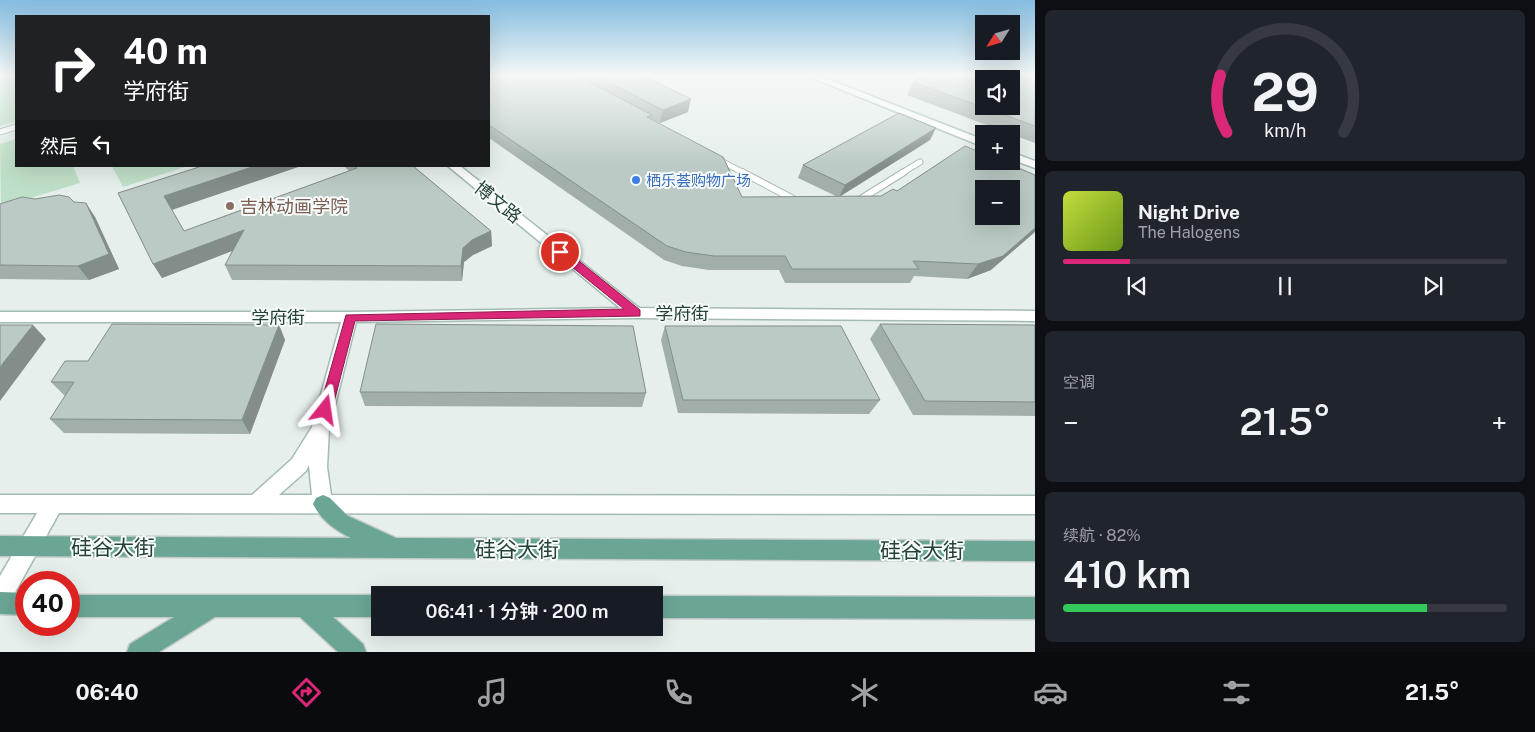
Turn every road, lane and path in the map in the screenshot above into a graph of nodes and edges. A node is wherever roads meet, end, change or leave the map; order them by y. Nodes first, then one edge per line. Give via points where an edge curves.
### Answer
1 (886, 105) edge
2 (15, 127) edge
3 (0, 132) edge
4 (975, 140) edge
5 (708, 154) edge
6 (1020, 158) edge
7 (920, 162) dead end
8 (1035, 164) edge
9 (454, 167) edge
10 (805, 201) edge
11 (845, 202) edge
12 (636, 313) junction
13 (1032, 313) edge
14 (0, 317) edge
15 (350, 317) junction
16 (320, 428) junction
17 (54, 503) junction
18 (0, 504) edge
19 (256, 504) junction
20 (323, 504) junction
21 (1035, 505) edge
22 (0, 546) edge
23 (29, 547) junction
24 (394, 548) junction
25 (1035, 550) edge
26 (0, 597) edge
27 (0, 603) edge
28 (15, 604) edge
29 (80, 606) edge
30 (212, 606) junction
31 (304, 606) junction
32 (371, 606) edge
33 (663, 607) edge
34 (1035, 608) edge
35 (138, 652) edge
36 (355, 652) edge

1 - 4 street
2 - 3 lane
5 - 10 lane via 795,201
6 - 8 street
7 - 11 lane via 855,202
9 - 12 street, 博文路
12 - 13 street, 学府街
12 - 15 street, 学府街
14 - 15 street, 学府街
15 - 16 street
16 - 19 street via 299,465
16 - 20 street via 318,467
17 - 18 street
17 - 19 street
17 - 23 street
19 - 20 street
20 - 21 street
20 - 24 main road via 341,523
22 - 23 main road, 硅谷大街
23 - 24 main road, 硅谷大街
23 - 26 street
24 - 25 main road, 硅谷大街
27 - 28 main road
29 - 30 main road
30 - 31 main road
30 - 35 main road
31 - 32 main road
31 - 36 main road
33 - 34 main road

